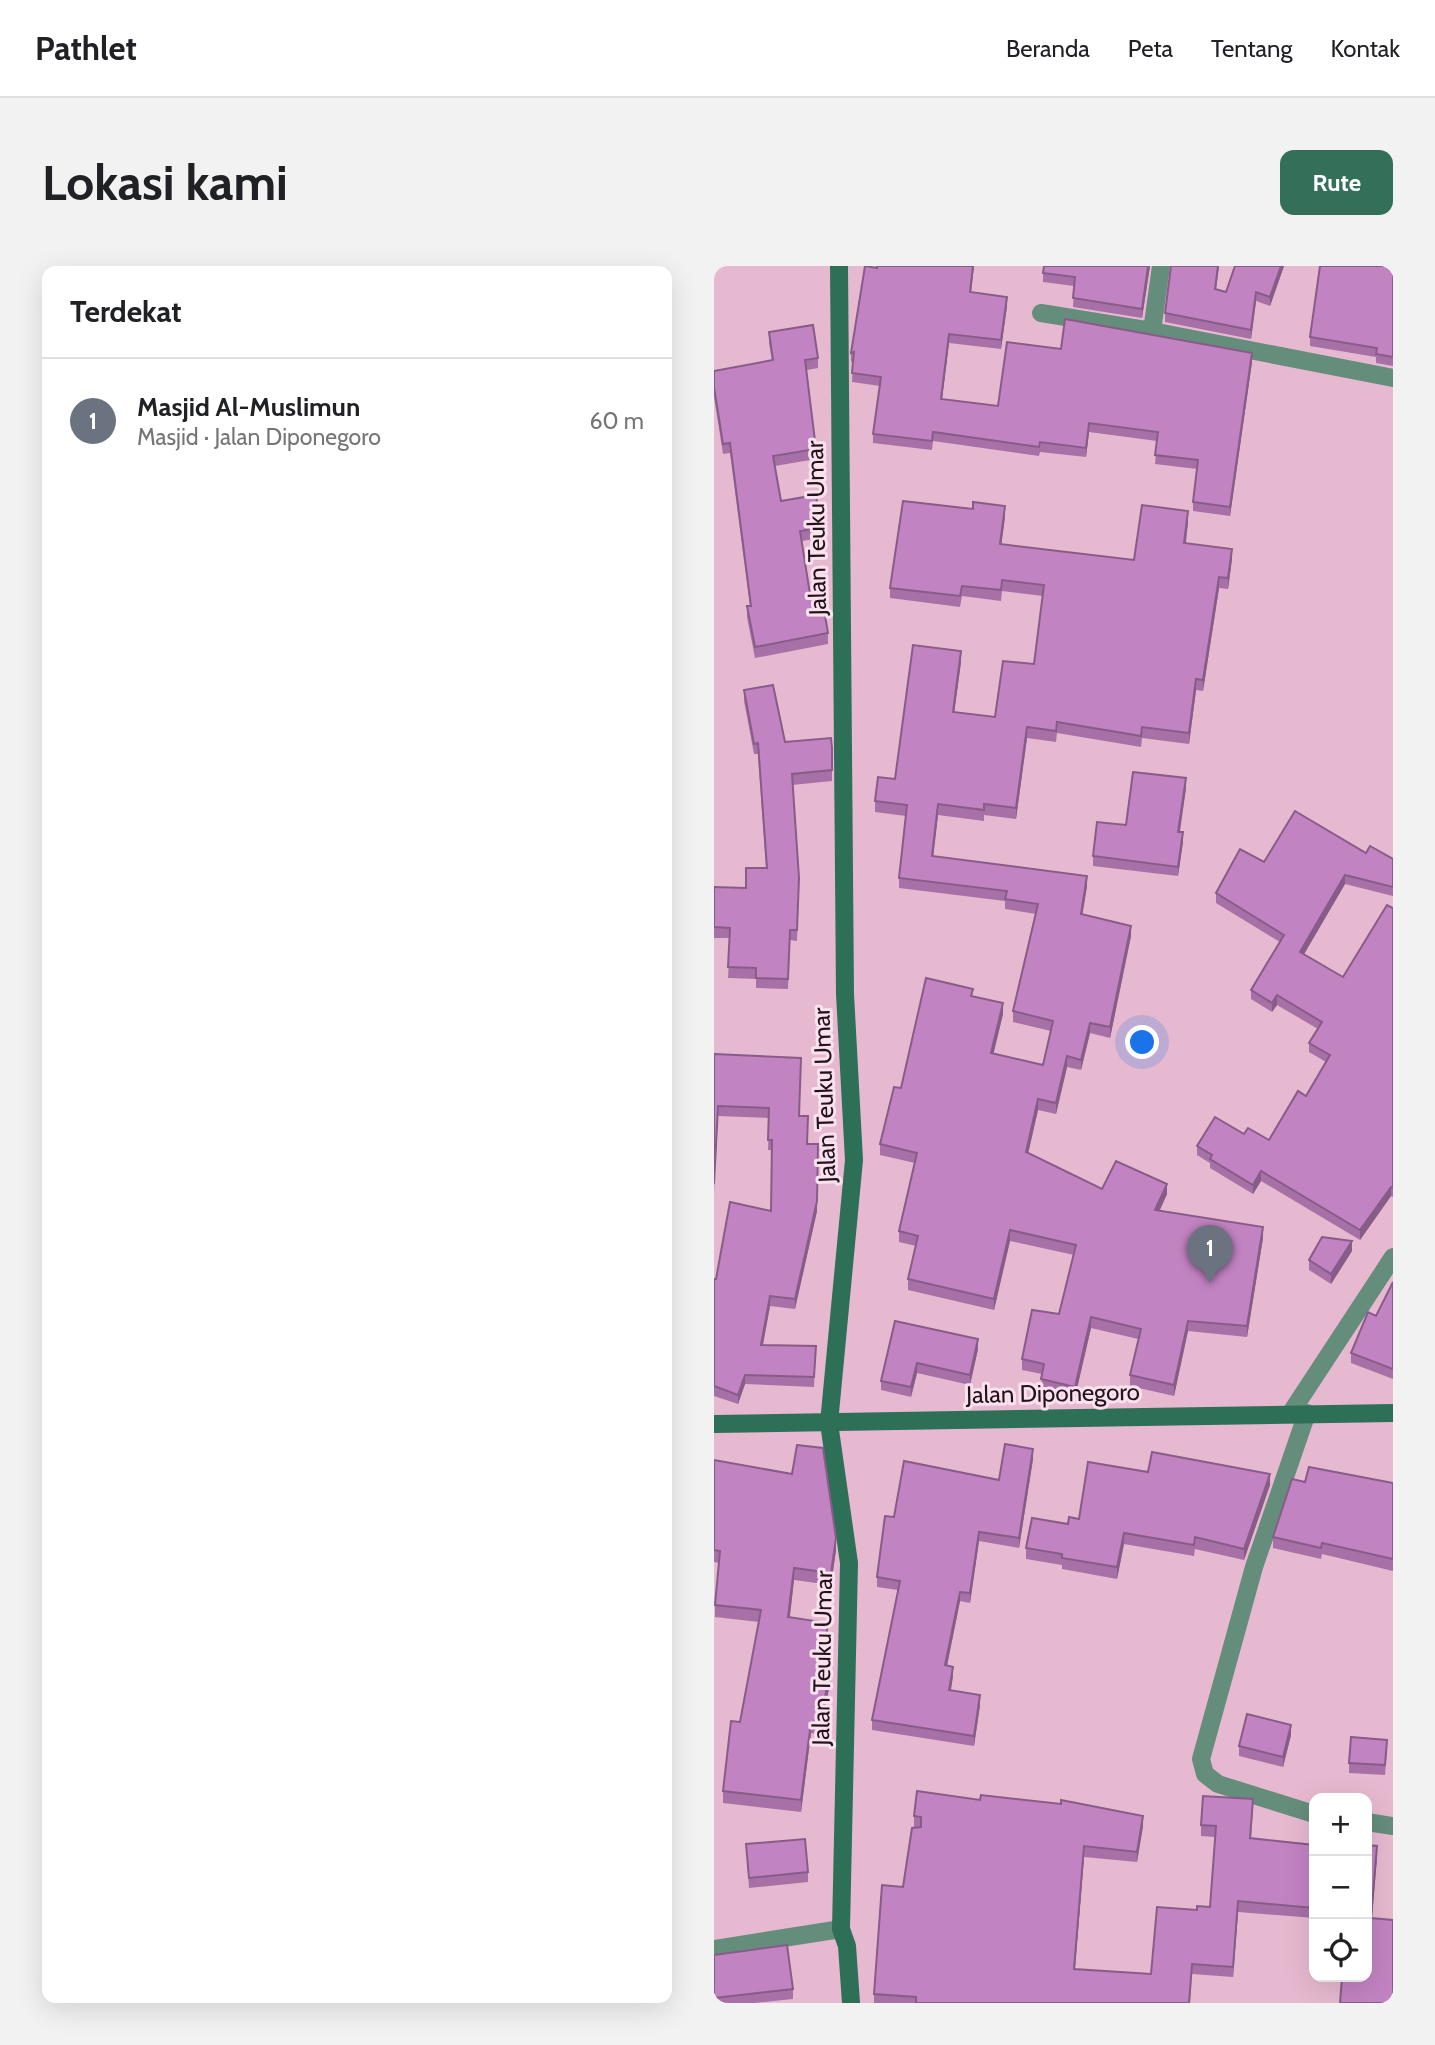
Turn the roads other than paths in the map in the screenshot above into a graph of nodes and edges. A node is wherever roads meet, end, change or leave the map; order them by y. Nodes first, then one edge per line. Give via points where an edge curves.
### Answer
1 (839, 266) edge
2 (1161, 266) edge
3 (1041, 313) dead end
4 (1152, 331) junction
5 (1393, 378) edge
6 (1393, 1257) edge
7 (1298, 1413) junction
8 (1393, 1413) edge
9 (829, 1423) junction
10 (714, 1424) edge
11 (1309, 1812) edge
12 (1372, 1823) edge
13 (1393, 1826) edge
14 (841, 1929) junction
15 (714, 1949) edge
16 (851, 2003) edge

1 - 9 street, Jalan Teuku Umar via 844,954 854,1160
2 - 4 street
3 - 4 street
4 - 5 street
6 - 7 street
7 - 8 street, Jalan Diponegoro
7 - 9 street, Jalan Diponegoro
7 - 11 street via 1201,1759 1205,1774 1218,1784
9 - 10 street, Jalan Diponegoro
9 - 14 street, Jalan Teuku Umar via 849,1563
12 - 13 street
14 - 15 street
14 - 16 street, Jalan Teuku Umar via 847,1945

